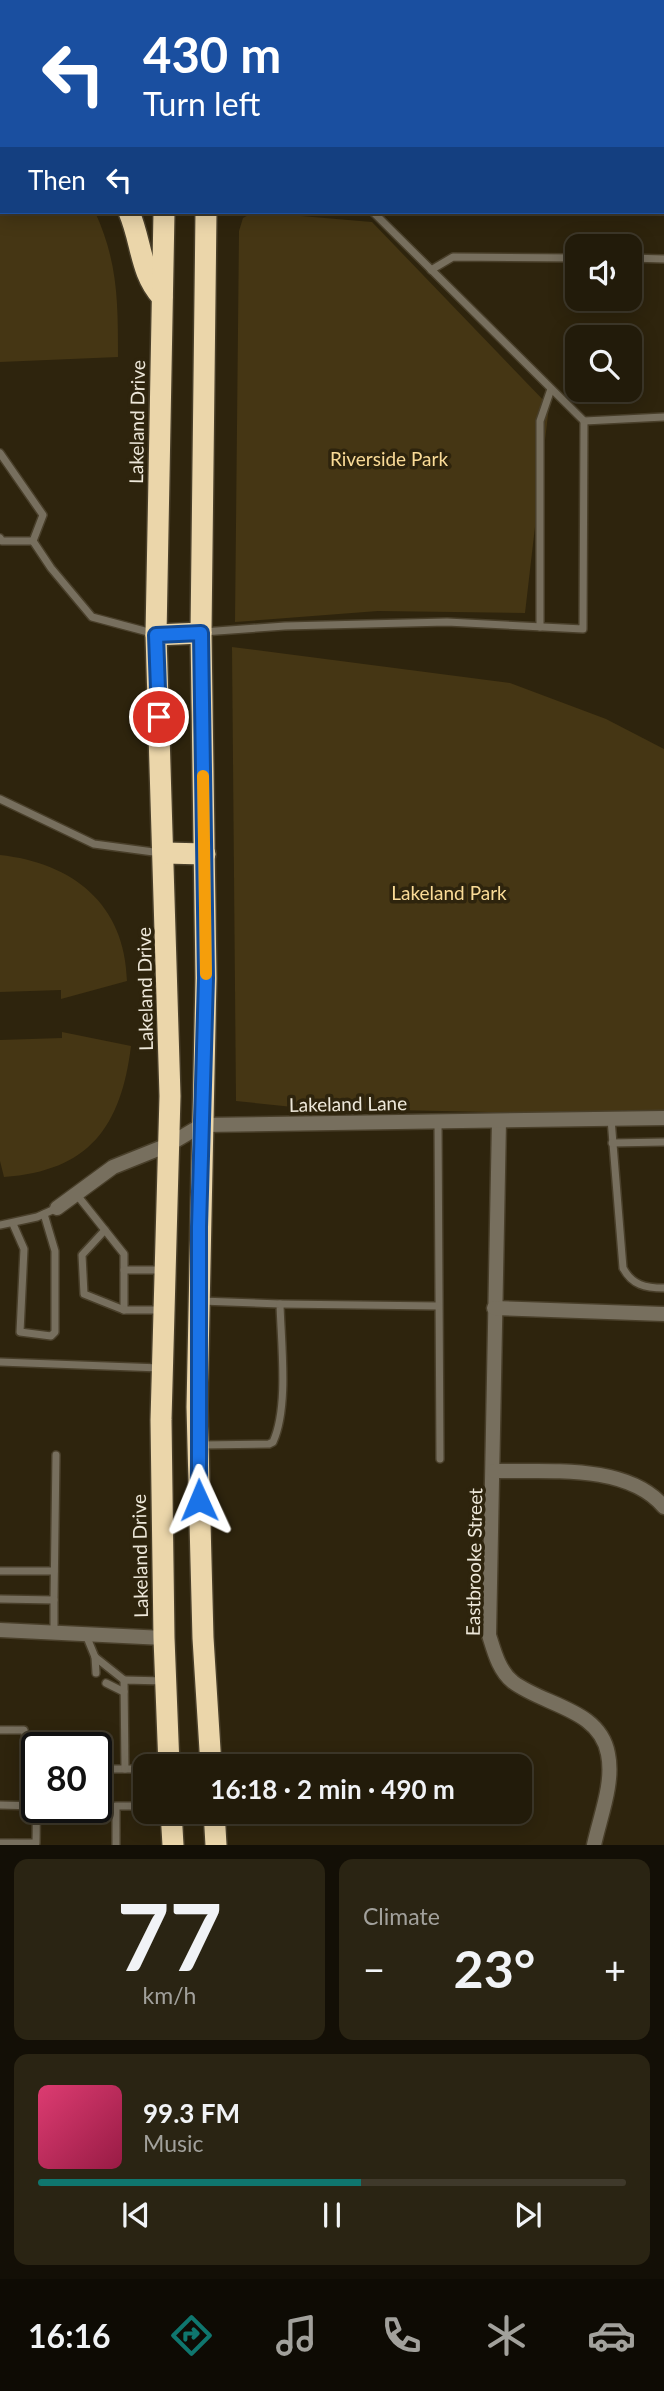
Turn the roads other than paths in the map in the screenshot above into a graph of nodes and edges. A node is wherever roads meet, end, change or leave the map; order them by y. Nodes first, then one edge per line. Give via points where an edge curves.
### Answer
1 (130, 214) edge
2 (163, 214) edge
3 (206, 214) edge
4 (375, 214) edge
5 (565, 258) edge
6 (642, 258) edge
7 (664, 258) edge
8 (431, 270) junction
9 (162, 297) junction
10 (551, 389) junction
11 (664, 417) edge
12 (583, 421) junction
13 (0, 453) edge
14 (0, 538) edge
15 (33, 541) junction
16 (540, 627) junction
17 (201, 633) junction
18 (156, 635) junction
19 (0, 799) edge
20 (165, 853) junction
21 (205, 854) junction
22 (611, 1118) junction
23 (664, 1118) edge
24 (499, 1121) junction
25 (438, 1122) junction
26 (202, 1125) junction
27 (664, 1142) edge
28 (612, 1143) junction
29 (168, 1145) junction
30 (77, 1195) junction
31 (50, 1211) junction
32 (13, 1224) junction
33 (0, 1225) edge
34 (105, 1230) junction
35 (124, 1270) junction
36 (164, 1270) junction
37 (664, 1288) edge
38 (198, 1301) junction
39 (280, 1304) junction
40 (438, 1306) junction
41 (494, 1308) junction
42 (124, 1310) junction
43 (163, 1310) junction
44 (664, 1314) edge
45 (0, 1362) edge
46 (162, 1368) junction
47 (198, 1444) junction
48 (56, 1455) dead end
49 (440, 1459) dead end
50 (494, 1471) junction
51 (664, 1507) edge
52 (54, 1570) junction
53 (0, 1571) edge
54 (0, 1599) edge
55 (54, 1600) junction
56 (0, 1630) edge
57 (54, 1632) junction
58 (85, 1634) junction
59 (163, 1638) junction
60 (203, 1638) junction
61 (95, 1657) junction
62 (96, 1673) dead end
63 (124, 1680) junction
64 (165, 1681) junction
65 (106, 1684) dead end
66 (124, 1692) junction
67 (0, 1730) edge
68 (25, 1732) edge
69 (168, 1754) edge
70 (210, 1754) edge
71 (112, 1769) edge
72 (125, 1769) junction
73 (133, 1769) edge
74 (0, 1805) edge
75 (21, 1806) edge
76 (133, 1807) edge
77 (37, 1823) edge
78 (172, 1824) edge
79 (215, 1824) edge
80 (0, 1843) edge
81 (116, 1845) edge
82 (173, 1845) edge
83 (216, 1845) edge
84 (594, 1845) edge

1 - 9 highway via 148,282
2 - 9 highway, Lakeland Drive
3 - 17 highway
4 - 8 lane
5 - 8 lane via 453,257
6 - 7 lane
8 - 10 lane
9 - 18 highway, Lakeland Drive
10 - 12 lane
10 - 16 lane via 540,421
11 - 12 lane
12 - 16 lane via 583,629
13 - 15 lane via 43,515
14 - 15 lane
15 - 18 lane via 92,617
16 - 17 lane via 366,623
17 - 18 highway
17 - 21 highway
18 - 20 highway, Lakeland Drive
19 - 20 lane via 94,844
20 - 21 highway
20 - 29 highway, Lakeland Drive
21 - 26 highway
22 - 23 street, Lakeland Lane
22 - 24 street, Lakeland Lane
22 - 28 lane
24 - 25 street, Lakeland Lane
24 - 41 street, Eastbrooke Street
25 - 26 street, Lakeland Lane
25 - 40 lane
26 - 29 street, Lakeland Lane
26 - 38 highway
27 - 28 lane
28 - 37 lane via 622,1268 644,1288
29 - 30 street, Lakeland Lane via 113,1167
29 - 36 highway, Lakeland Drive
30 - 31 street, Lakeland Lane
30 - 34 lane
31 - 32 lane
31 - 32 lane via 55,1251 55,1332 51,1336 20,1332 24,1249
32 - 33 lane
34 - 35 lane via 124,1254
34 - 42 lane via 82,1255 85,1294
35 - 36 lane
35 - 42 lane
36 - 43 highway, Lakeland Drive
38 - 39 lane
38 - 47 highway
39 - 40 lane
39 - 47 lane via 281,1398 273,1442
40 - 49 lane
41 - 44 street
41 - 50 street, Eastbrooke Street
42 - 43 lane
43 - 46 highway, Lakeland Drive
45 - 46 lane
46 - 59 highway, Lakeland Drive
47 - 60 highway
48 - 52 lane
50 - 51 street, Eastbrooke Street via 607,1474 656,1498
50 - 84 street, Eastbrooke Street via 489,1635 497,1661 512,1681 593,1723 604,1739 609,1776
52 - 53 lane
52 - 55 lane
54 - 55 lane
55 - 57 lane
56 - 57 street
57 - 58 street
58 - 59 street
58 - 61 lane
59 - 60 highway
59 - 64 highway, Lakeland Drive
60 - 70 highway
61 - 62 lane
61 - 63 lane
63 - 64 lane
63 - 66 lane
64 - 69 highway, Lakeland Drive
65 - 66 lane
66 - 72 lane
67 - 68 lane
71 - 72 lane
72 - 73 lane
74 - 75 lane
76 - 81 lane via 116,1806
77 - 80 lane via 36,1843
78 - 82 highway
79 - 83 highway

